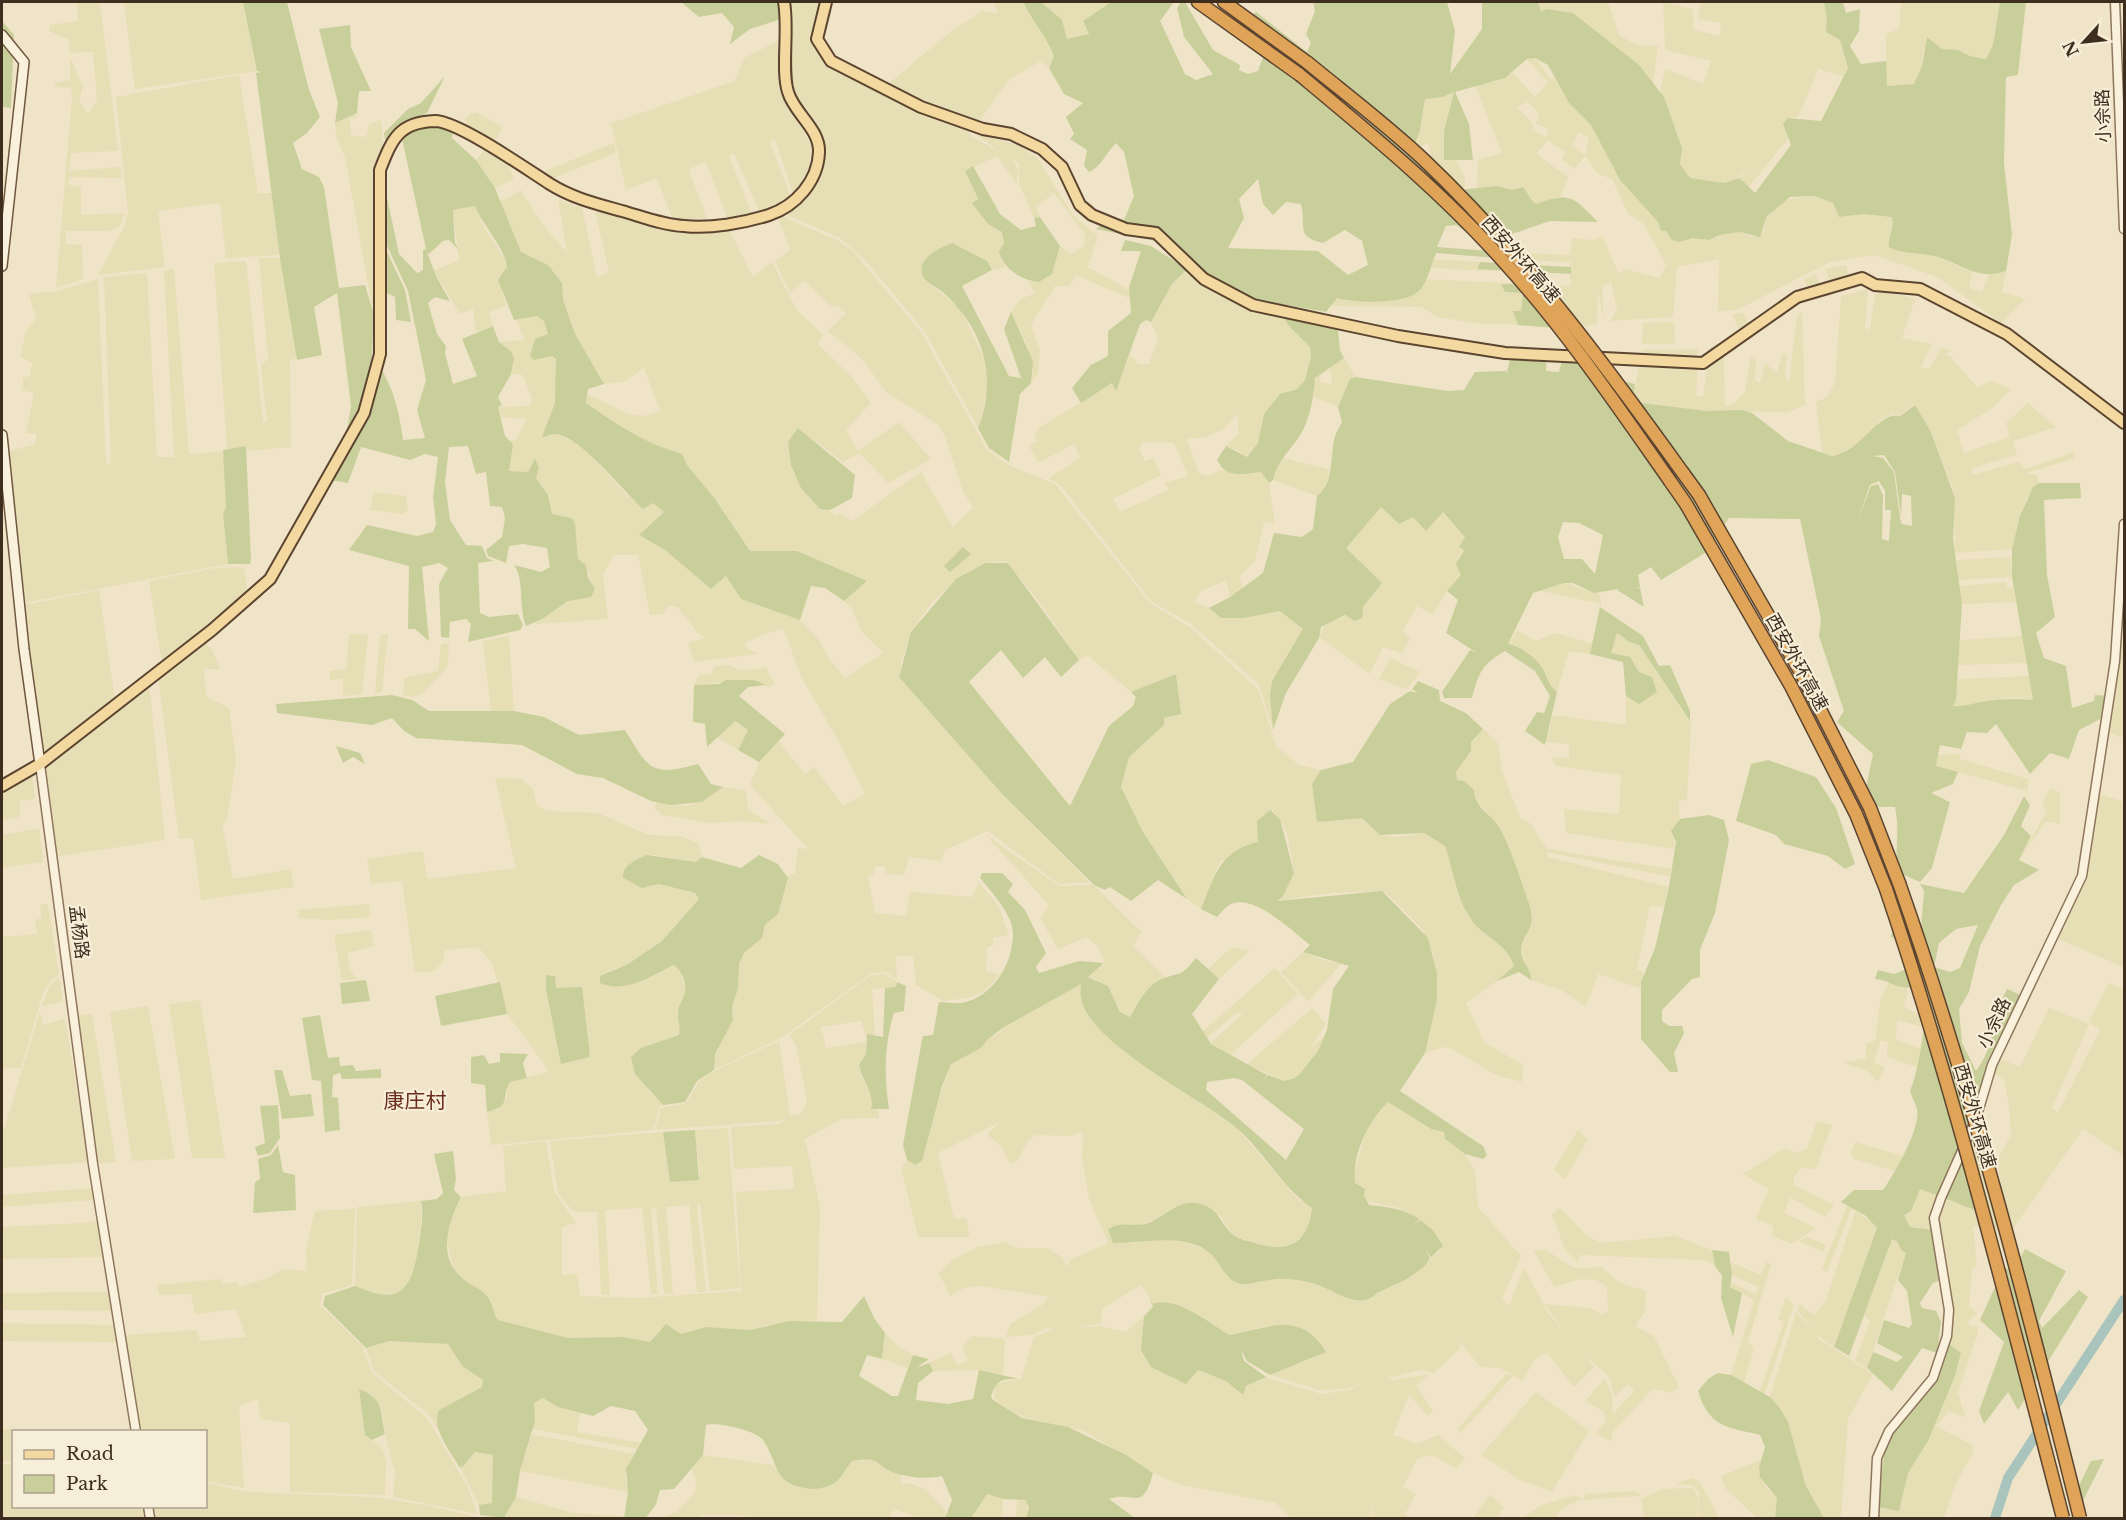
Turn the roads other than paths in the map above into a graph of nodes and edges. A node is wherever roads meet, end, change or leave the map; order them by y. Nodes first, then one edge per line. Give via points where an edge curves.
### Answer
1 (784, 2) edge
2 (826, 2) edge
3 (1198, 2) edge
4 (1224, 2) edge
5 (2115, 2) edge
6 (2, 35) edge
7 (2124, 229) edge
8 (2, 266) edge
9 (2124, 423) edge
10 (2, 435) edge
11 (2124, 524) edge
12 (40, 764) junction
13 (2, 786) edge
14 (136, 1430) edge
15 (1874, 1518) edge
16 (2063, 1518) edge
17 (2080, 1518) edge

1 - 12 main road via 787,90 812,129 819,150 812,182 784,210 751,221 685,227 590,203 553,186 490,145 438,121 409,124 391,142 380,170 380,354 364,413 347,444 270,579 212,630
2 - 9 main road via 818,39 831,61 921,107 983,129 1011,134 1042,149 1062,167 1080,205 1092,215 1126,229 1156,233 1204,279 1253,305 1398,336 1505,352 1703,363 1797,297 1862,278 1875,285 1920,289 2007,334
3 - 16 highway, 西安外环高速, bridge via 1300,75 1413,170 1505,263 1605,388 1686,504 1791,686 1856,814 1924,1001
4 - 17 highway, 西安外环高速, bridge via 1308,63 1424,159 1515,253 1615,378 1699,495 1804,678 1870,808 1938,995
5 - 7 street, 小佘路
6 - 8 main road via 24,62
10 - 12 main road, 孟杨路
11 - 15 street, 小佘路 via 2115,661 2082,876 1992,1065 1976,1119 1934,1218 1949,1310 1947,1336 1933,1378 1889,1431 1877,1458
12 - 13 main road
12 - 14 street, 孟杨路 via 93,1164

